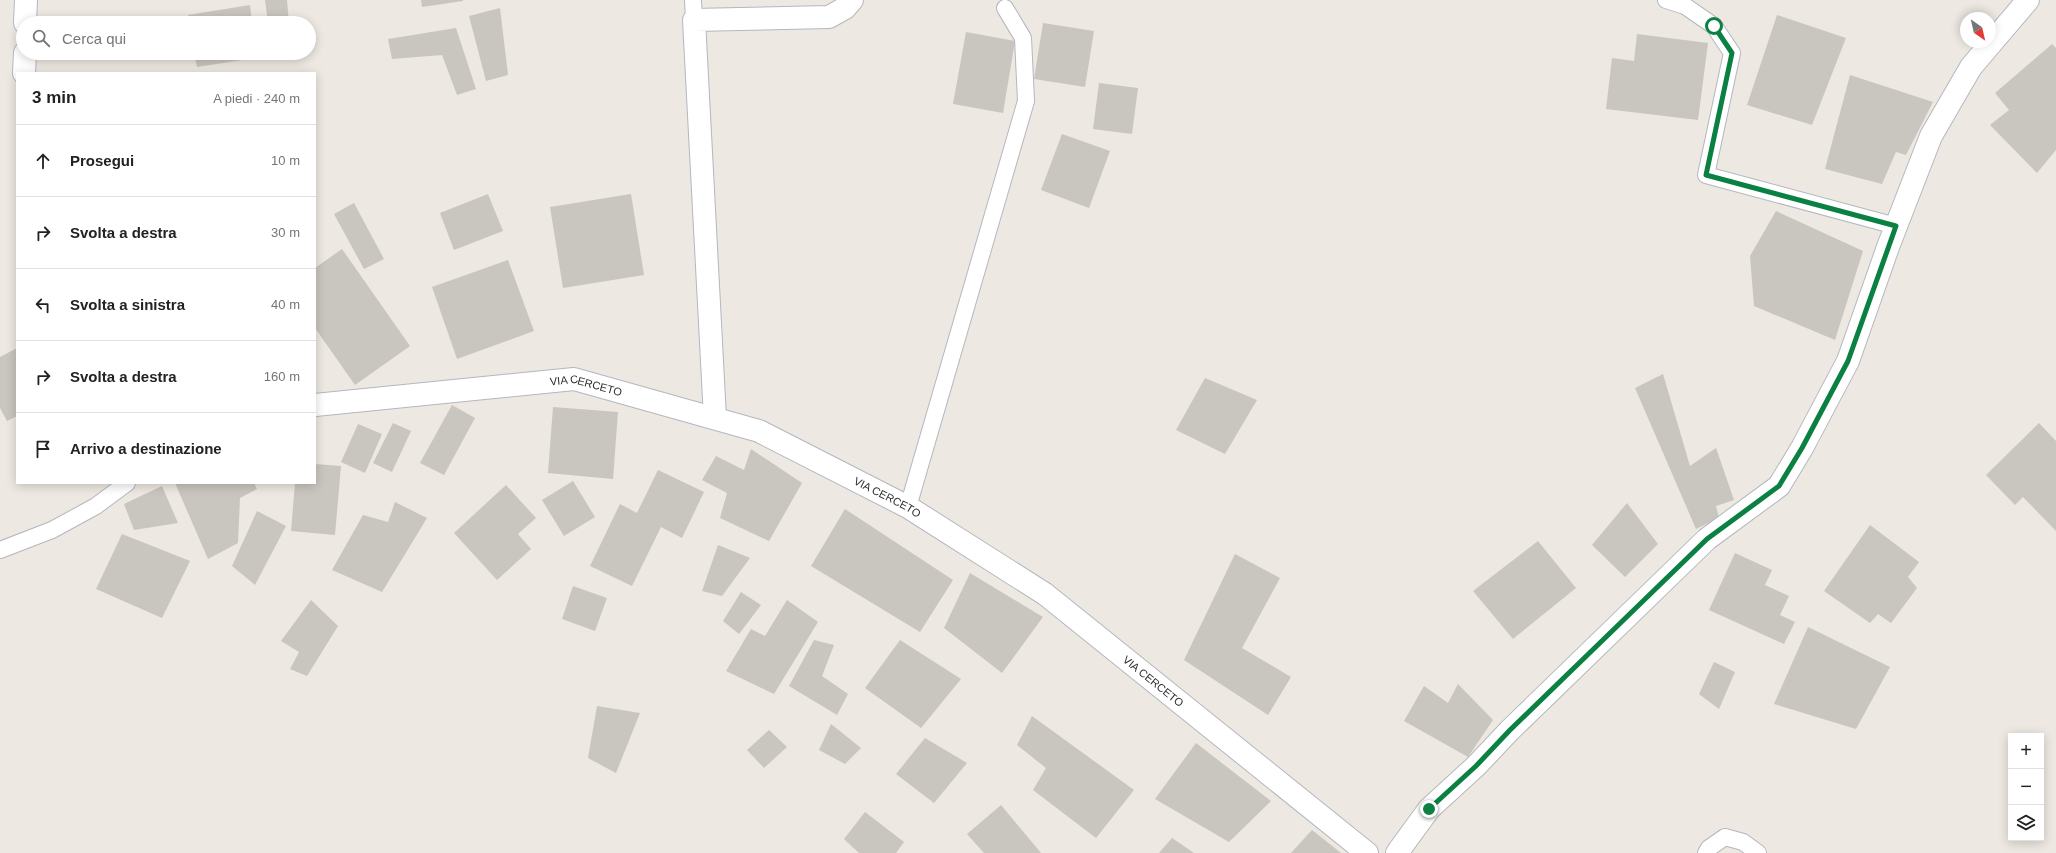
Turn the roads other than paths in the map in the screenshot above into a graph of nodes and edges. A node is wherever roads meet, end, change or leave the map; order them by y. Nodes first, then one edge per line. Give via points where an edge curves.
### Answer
1 (26, 0) edge
2 (852, 0) edge
3 (1666, 0) edge
4 (2028, 0) edge
5 (1005, 8) dead end
6 (693, 10) edge
7 (25, 16) edge
8 (25, 60) edge
9 (24, 72) edge
10 (1896, 226) junction
11 (316, 405) edge
12 (714, 418) junction
13 (126, 484) edge
14 (908, 507) junction
15 (0, 550) edge
16 (1367, 853) edge
17 (1397, 853) edge
18 (1706, 853) edge
19 (1758, 853) edge

1 - 7 street
2 - 6 street via 845,8 829,17
3 - 10 lane via 1685,6 1714,26 1732,53 1706,175
4 - 10 street via 1971,67 1931,136
5 - 14 lane via 1023,38 1026,101
6 - 12 street
8 - 9 street
10 - 17 street via 1848,361 1779,486 1707,539 1429,809
11 - 12 street, VIA CERCETO via 574,379
12 - 14 street, VIA CERCETO via 760,431
13 - 15 lane via 96,506 52,530
14 - 16 street, VIA CERCETO via 1045,594
18 - 19 lane via 1725,837 1743,842

